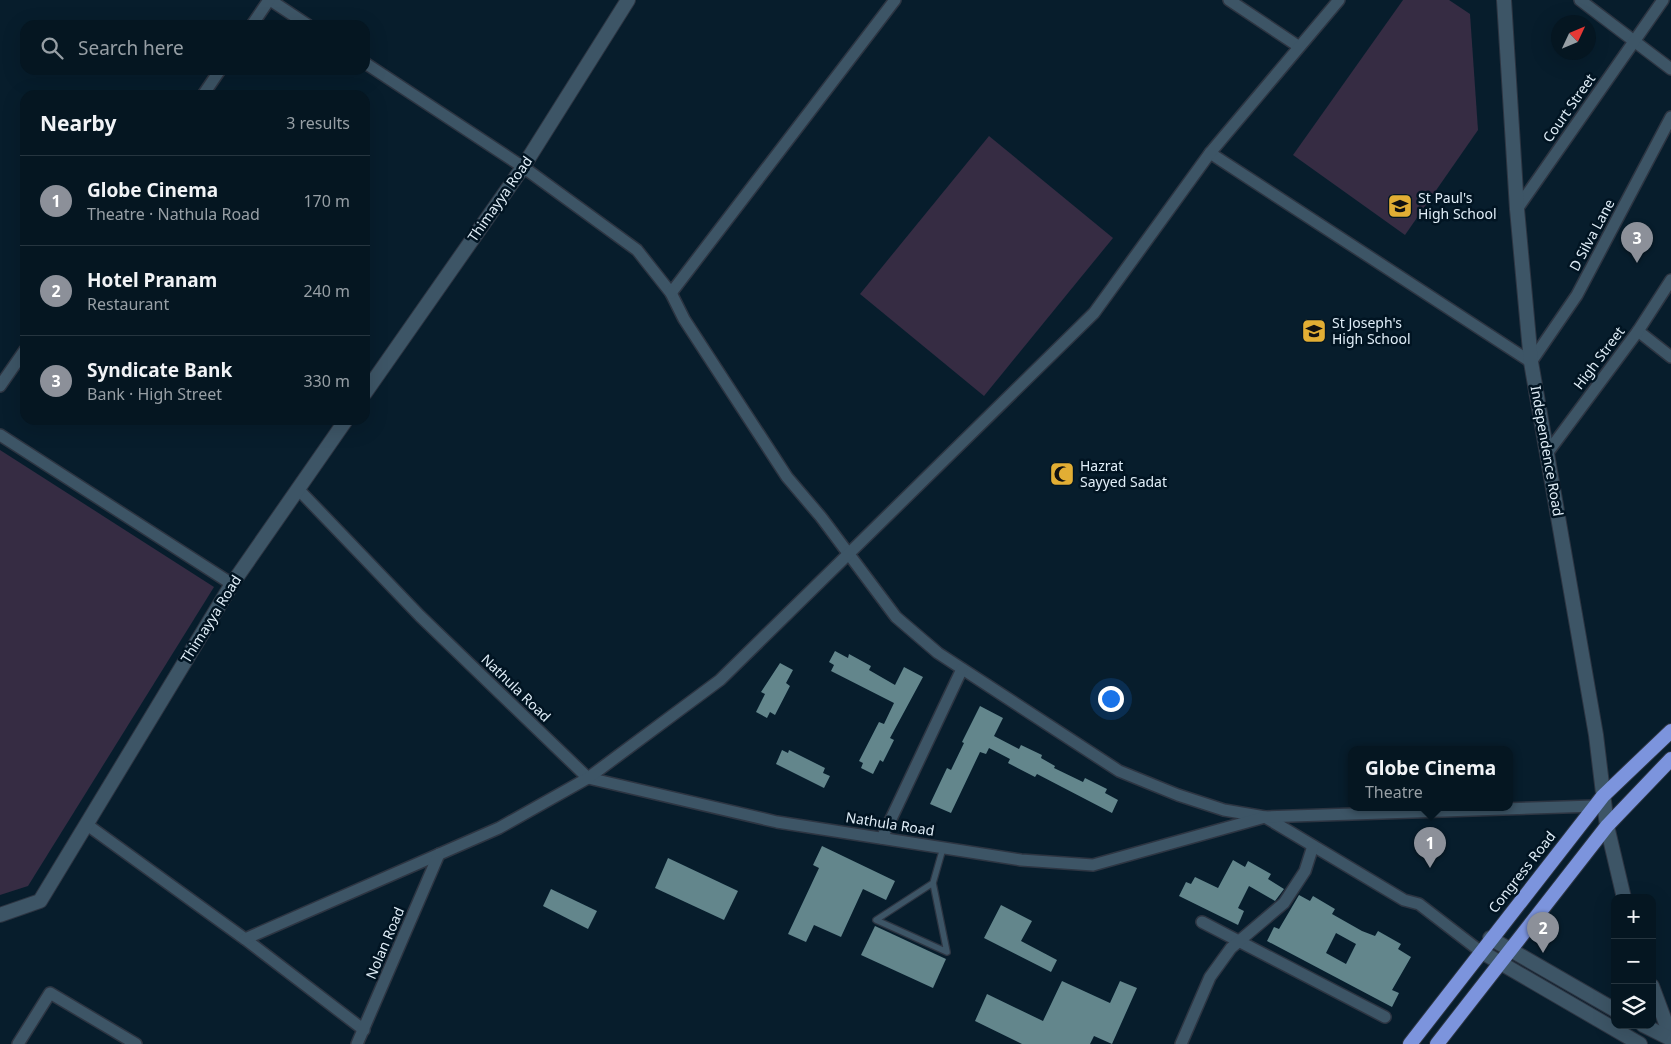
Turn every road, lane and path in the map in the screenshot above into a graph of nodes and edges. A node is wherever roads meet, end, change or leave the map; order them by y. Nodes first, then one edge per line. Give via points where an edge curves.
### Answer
1 (270, 0) edge
2 (628, 0) edge
3 (895, 0) edge
4 (1229, 0) edge
5 (1339, 0) edge
6 (1504, 0) edge
7 (1580, 0) edge
8 (1663, 0) edge
9 (256, 20) edge
10 (300, 20) edge
11 (1636, 40) junction
12 (1298, 46) junction
13 (370, 66) edge
14 (1671, 69) edge
15 (217, 75) edge
16 (206, 90) edge
17 (1671, 117) edge
18 (1210, 153) junction
19 (524, 167) junction
20 (1517, 209) junction
21 (1671, 280) edge
22 (671, 293) junction
23 (1638, 331) junction
24 (20, 357) edge
25 (1671, 357) edge
26 (1531, 362) junction
27 (0, 386) edge
28 (370, 386) edge
29 (342, 425) edge
30 (0, 435) edge
31 (1548, 452) junction
32 (298, 488) junction
33 (847, 553) junction
34 (232, 584) junction
35 (962, 669) junction
36 (1671, 731) edge
37 (1671, 758) edge
38 (588, 778) junction
39 (1599, 801) junction
40 (1513, 805) edge
41 (1390, 811) edge
42 (1265, 817) junction
43 (86, 824) junction
44 (1607, 826) junction
45 (882, 838) junction
46 (1314, 846) junction
47 (943, 848) junction
48 (439, 854) junction
49 (934, 884) junction
50 (1623, 894) edge
51 (0, 915) edge
52 (1202, 922) dead end
53 (244, 938) junction
54 (1490, 938) junction
55 (1239, 941) junction
56 (1480, 951) junction
57 (1509, 951) junction
58 (1499, 963) junction
59 (1656, 997) edge
60 (1611, 1008) edge
61 (1385, 1017) dead end
62 (1652, 1029) edge
63 (364, 1030) junction
64 (1671, 1038) edge
65 (18, 1044) edge
66 (136, 1044) edge
67 (357, 1044) edge
68 (1181, 1044) edge
69 (1410, 1044) edge
70 (1437, 1044) edge
71 (1640, 1044) edge

1 - 9 street
1 - 10 street
2 - 19 main road, Thimayya Road
3 - 22 street
4 - 12 street
5 - 12 street
6 - 20 main road, Independence Road
7 - 11 street
8 - 11 street, Court Street
11 - 14 street
11 - 20 street, Court Street
12 - 18 street
13 - 19 street
15 - 16 street
17 - 26 street, D Silva Lane via 1577,295
18 - 26 street
18 - 33 street via 1094,313
19 - 22 street via 637,250
19 - 28 main road, Thimayya Road
20 - 26 main road, Independence Road
21 - 23 street, High Street
22 - 33 street via 684,319 787,478
23 - 25 street
23 - 31 street, High Street
24 - 27 street
26 - 31 main road, Independence Road
29 - 32 main road, Thimayya Road
30 - 34 street
31 - 39 main road, Independence Road via 1596,735
32 - 34 main road, Thimayya Road
32 - 38 street, Nathula Road via 420,616
33 - 35 street via 896,617
33 - 38 street via 720,680
34 - 43 main road, Thimayya Road
35 - 42 street via 1119,770 1224,810
35 - 45 street
36 - 39 highway, Congress Road
37 - 44 highway
38 - 45 street, Nathula Road via 777,822
38 - 48 street via 499,828
39 - 40 street, Nathula Road
39 - 44 main road, Independence Road
39 - 54 highway, Congress Road
41 - 42 street, Nathula Road
42 - 46 street
42 - 47 street, Nathula Road via 1093,865 1021,860
43 - 51 main road, Thimayya Road via 40,901
43 - 53 street
44 - 50 main road, Independence Road
44 - 57 highway
45 - 47 street, Nathula Road
46 - 55 street via 1305,871 1284,903
46 - 56 street via 1404,900 1419,904
47 - 49 lane
48 - 53 street
48 - 63 street, Nolan Road
49 - 49 lane via 942,922 948,952 876,920
52 - 55 street
53 - 63 street
54 - 56 highway, Congress Road
54 - 57 main road
55 - 61 street
55 - 68 street via 1210,977
56 - 58 main road
56 - 69 highway, Congress Road
57 - 58 highway
57 - 60 main road
58 - 70 highway
58 - 71 main road
59 - 64 main road
62 - 64 main road
63 - 67 street, Nolan Road
65 - 66 street via 50,992

